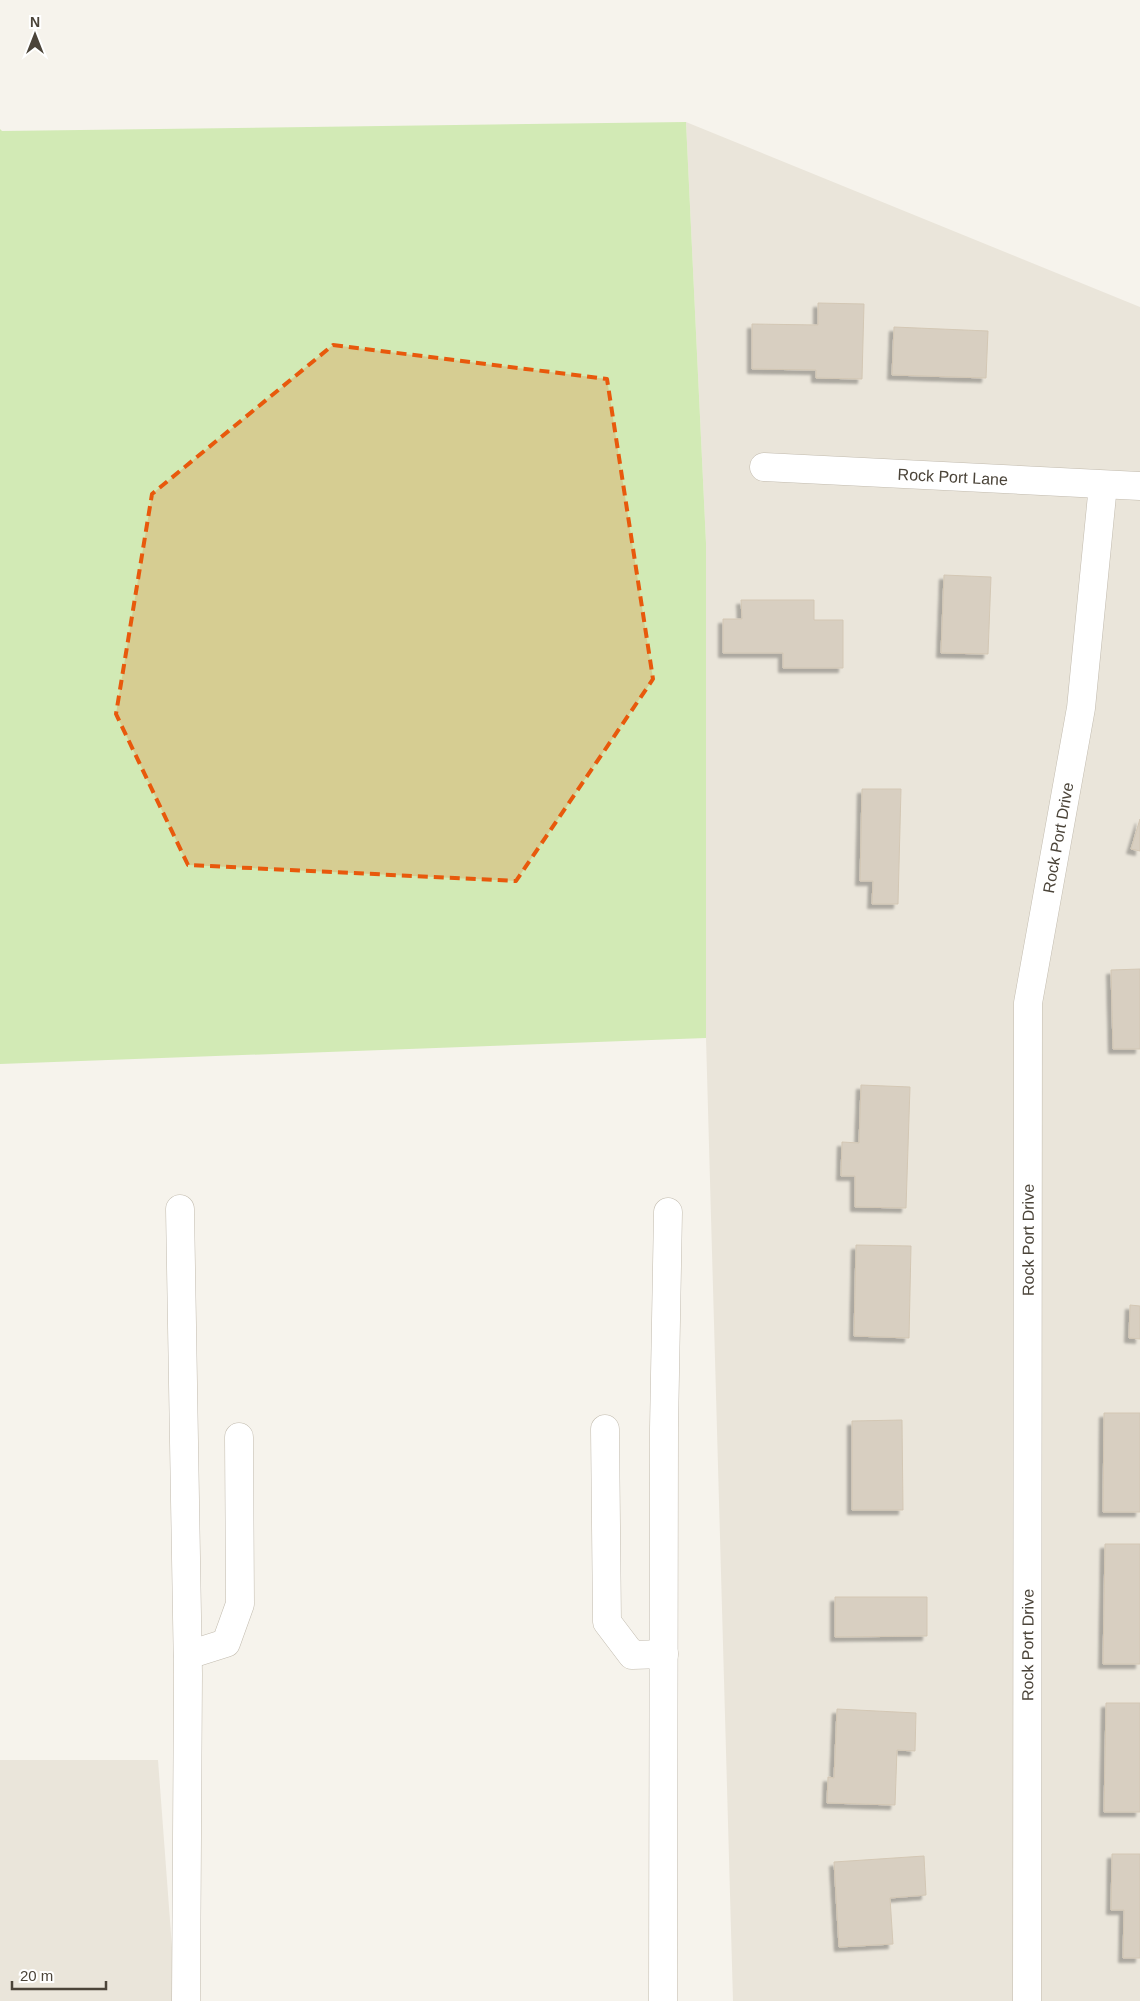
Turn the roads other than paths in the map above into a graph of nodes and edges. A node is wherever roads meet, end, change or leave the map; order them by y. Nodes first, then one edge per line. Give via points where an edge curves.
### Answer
1 (764, 467) dead end
2 (1102, 485) junction
3 (1140, 486) edge
4 (180, 1210) dead end
5 (668, 1212) dead end
6 (605, 1429) dead end
7 (239, 1437) dead end
8 (664, 1654) junction
9 (188, 1655) junction
10 (186, 2001) edge
11 (663, 2001) edge
12 (1027, 2001) edge

1 - 2 street, Rock Port Lane
2 - 3 street, Rock Port Lane
2 - 12 street, Rock Port Drive via 1081,708 1028,1003
4 - 9 street
5 - 8 street
6 - 8 street via 607,1622 632,1655
7 - 9 street via 240,1604 226,1643
8 - 11 street
9 - 10 street

